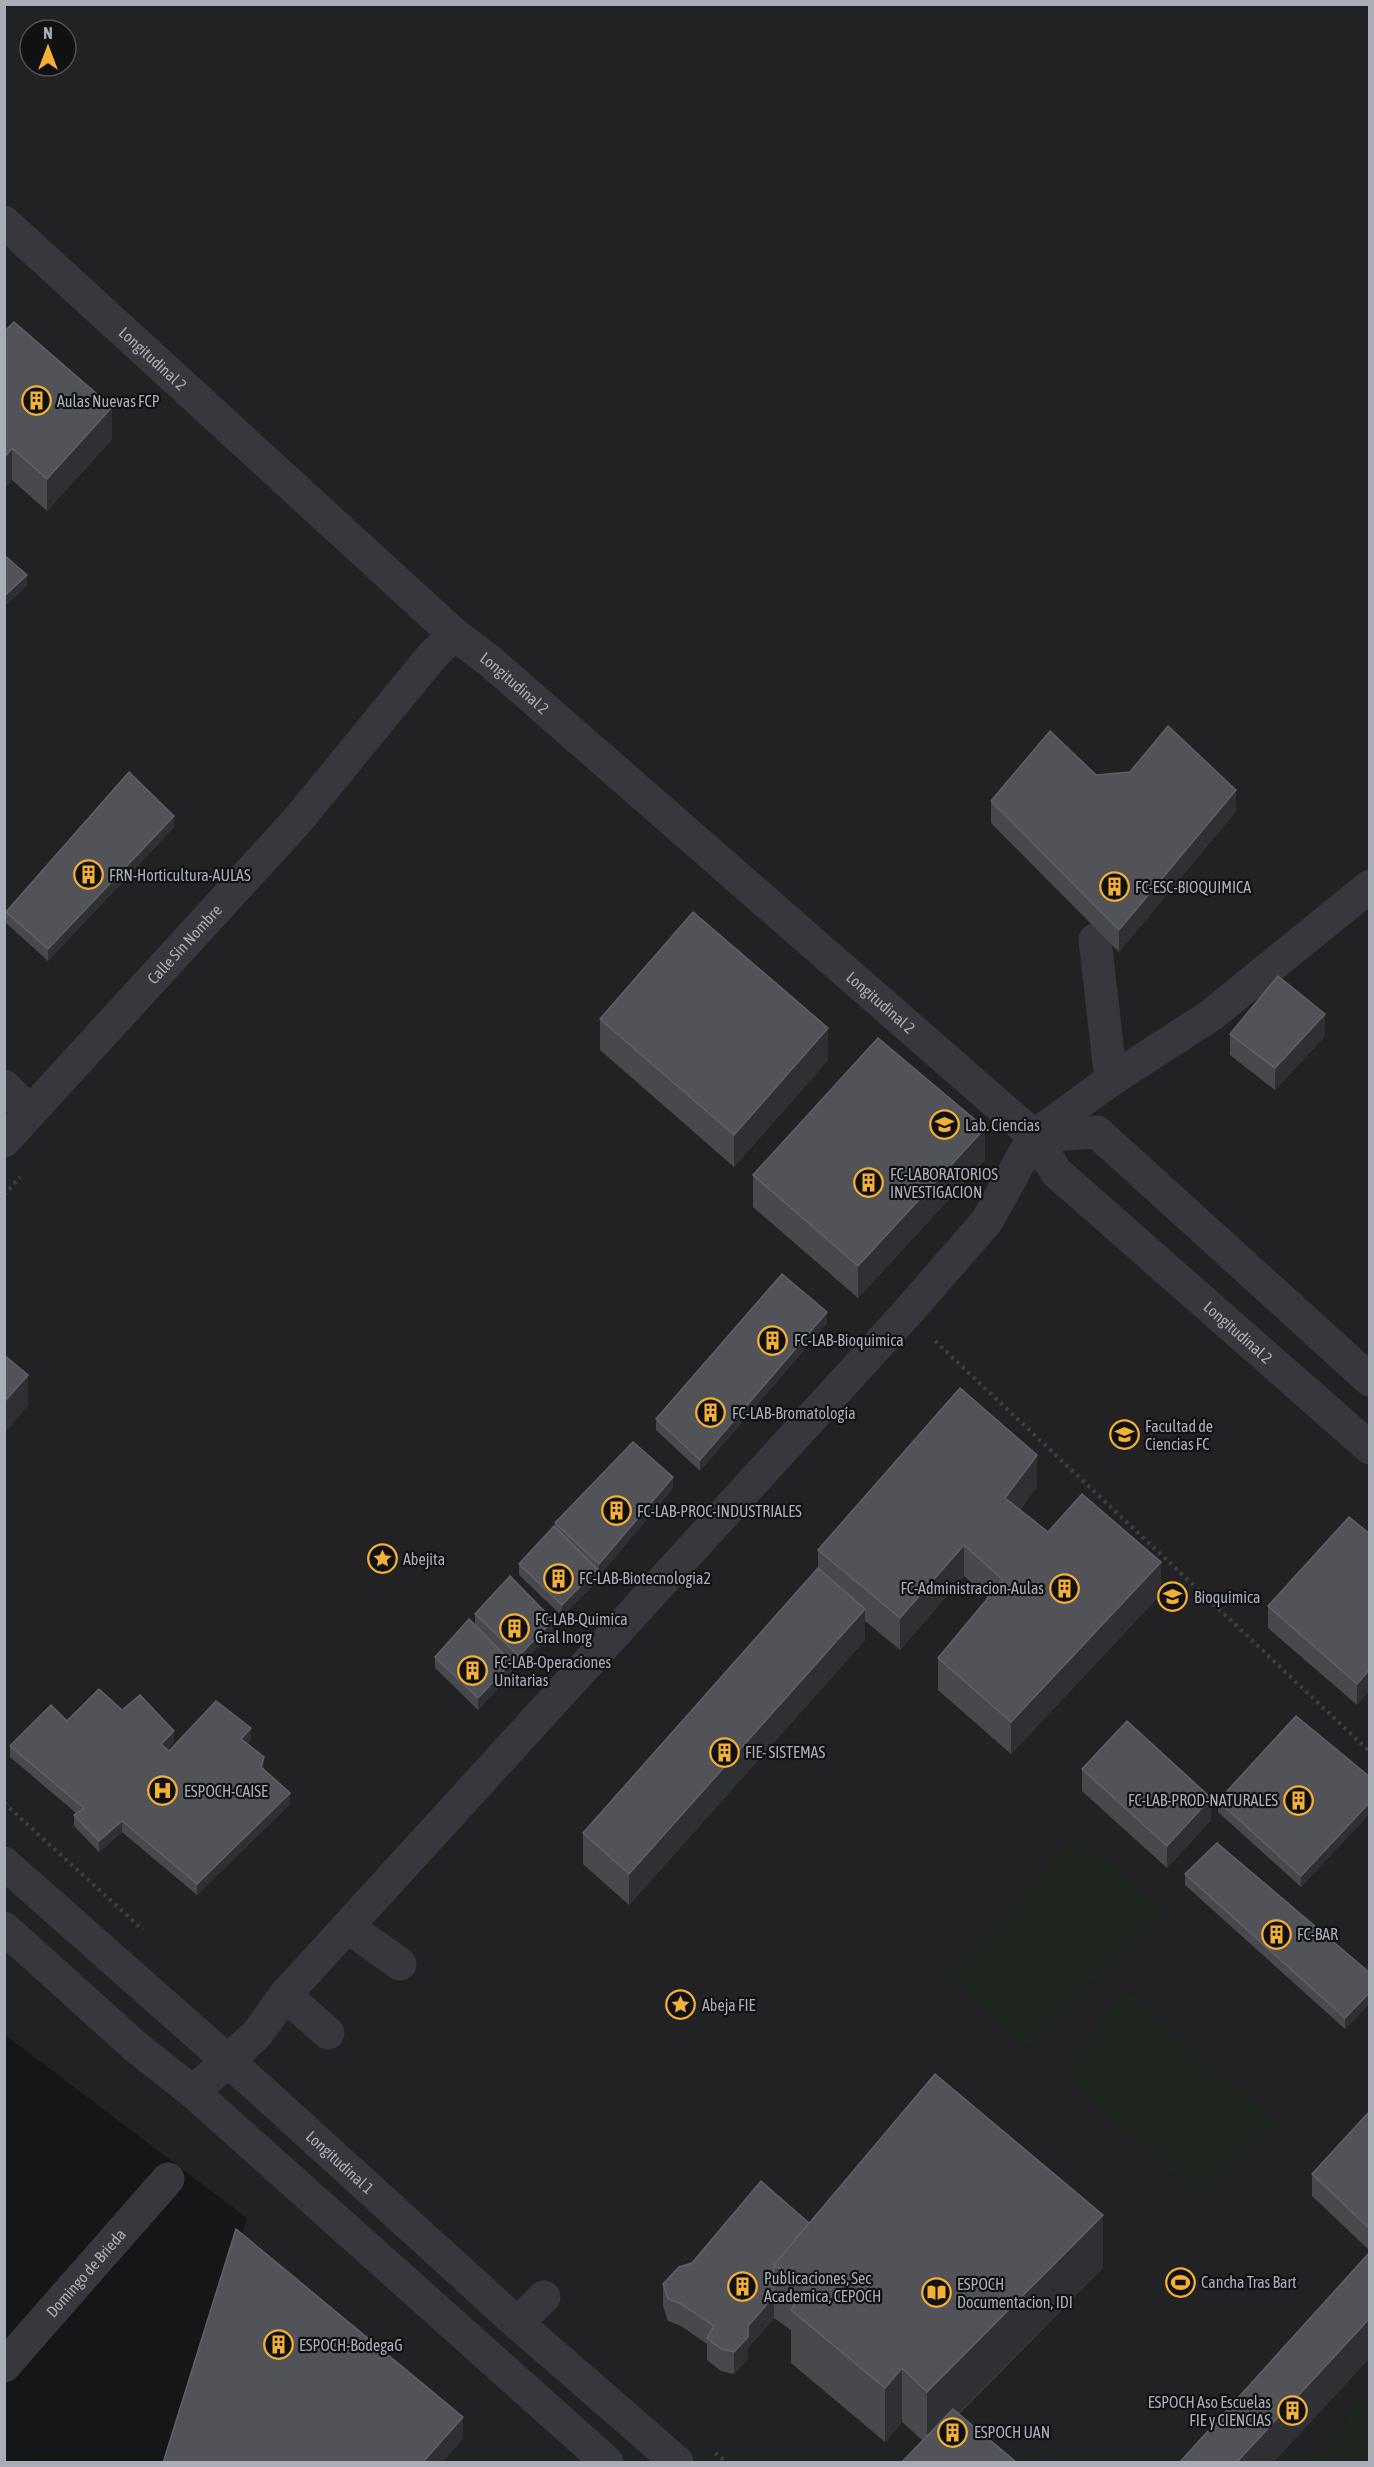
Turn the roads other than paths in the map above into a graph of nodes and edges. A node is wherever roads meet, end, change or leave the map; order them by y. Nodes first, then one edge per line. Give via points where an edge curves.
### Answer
1 (4, 222) edge
2 (454, 634) junction
3 (1370, 886) edge
4 (1095, 940) dead end
5 (1111, 1080) junction
6 (4, 1086) edge
7 (30, 1112) junction
8 (1034, 1136) junction
9 (4, 1141) edge
10 (1370, 1380) edge
11 (1370, 1448) edge
12 (4, 1863) edge
13 (348, 1927) junction
14 (4, 1928) edge
15 (400, 1964) dead end
16 (285, 1995) junction
17 (328, 2033) dead end
18 (227, 2061) junction
19 (193, 2092) junction
20 (168, 2179) dead end
21 (544, 2297) dead end
22 (517, 2323) junction
23 (4, 2366) edge
24 (607, 2463) edge
25 (677, 2463) edge

1 - 2 street, Longitudinal 2
2 - 7 street, Calle Sin Nombre via 297,821
2 - 8 street, Longitudinal 2 via 491,662
3 - 5 street via 1210,1016
4 - 5 street
5 - 8 street
6 - 7 street
7 - 9 street, Calle Sin Nombre
8 - 10 street via 1097,1132
8 - 11 street, Longitudinal 2 via 1056,1172
8 - 13 street via 987,1221
12 - 18 street, Longitudinal 1
13 - 15 street
13 - 16 street
14 - 19 street via 136,2047
16 - 17 street
16 - 18 street via 256,2034
18 - 19 street
18 - 22 street, Longitudinal 1
19 - 24 street
20 - 23 street, Domingo de Brieda
21 - 22 street
22 - 25 street, Longitudinal 1

